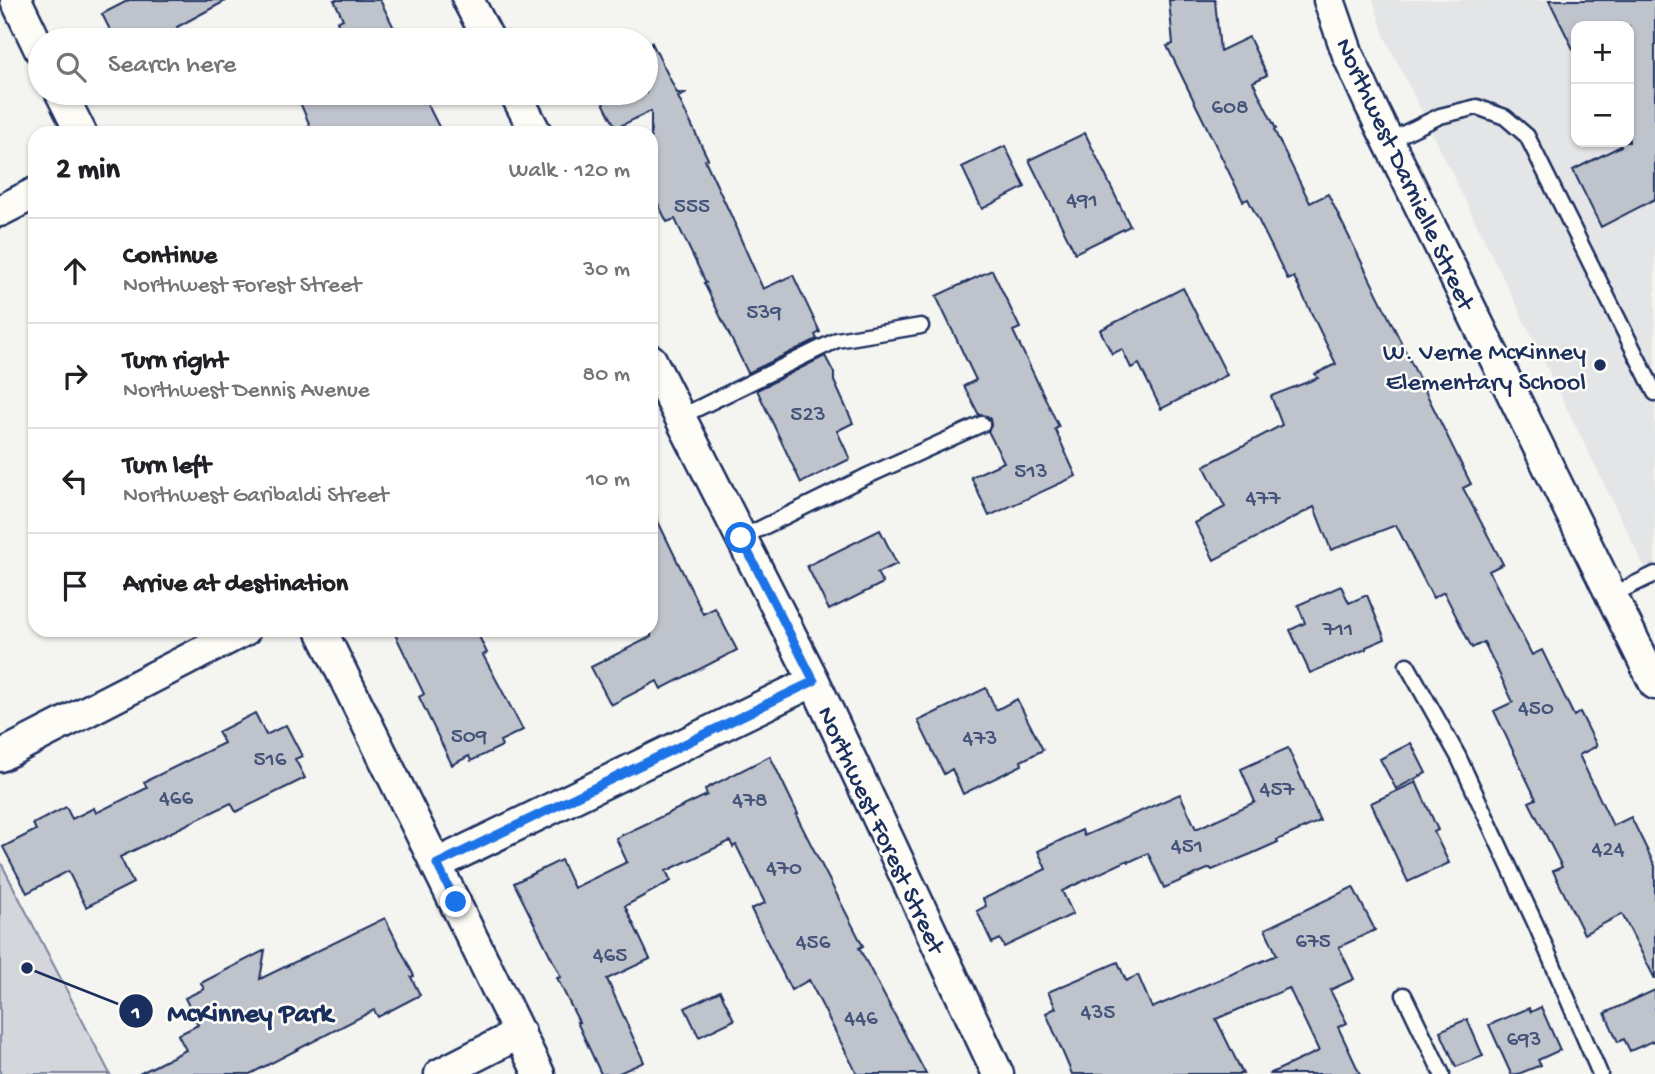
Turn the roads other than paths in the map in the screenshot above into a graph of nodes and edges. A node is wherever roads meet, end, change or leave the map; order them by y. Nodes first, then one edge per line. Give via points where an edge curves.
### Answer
1 (16, 0) edge
2 (468, 0) edge
3 (1329, 0) edge
4 (29, 28) edge
5 (483, 28) edge
6 (67, 105) edge
7 (521, 105) edge
8 (78, 126) edge
9 (532, 126) edge
10 (1388, 141) junction
11 (28, 197) edge
12 (0, 211) edge
13 (921, 326) dead end
14 (658, 374) edge
15 (1655, 393) edge
16 (680, 417) junction
17 (982, 424) dead end
18 (741, 538) junction
19 (1655, 574) edge
20 (1612, 595) junction
21 (231, 637) edge
22 (324, 637) edge
23 (1407, 665) dead end
24 (814, 681) junction
25 (1655, 684) edge
26 (0, 755) edge
27 (437, 864) junction
28 (1404, 995) dead end
29 (520, 1032) junction
30 (440, 1074) edge
31 (539, 1074) edge
32 (998, 1074) edge
33 (1442, 1074) edge
34 (1600, 1074) edge

1 - 4 street
2 - 5 street
3 - 10 street, Northwest Darnielle Street via 1348,55
6 - 8 street
7 - 9 street
10 - 15 lane via 1440,116 1476,107 1505,117 1527,136
10 - 20 street, Northwest Darnielle Street
11 - 12 street
13 - 16 lane via 838,340
14 - 16 street, Northwest Forest Street
16 - 18 street, Northwest Forest Street
17 - 18 lane
18 - 24 street, Northwest Forest Street
19 - 20 lane
20 - 25 street, Northwest Darnielle Street
21 - 26 street
22 - 27 street
23 - 34 lane via 1458,756
24 - 27 street
24 - 32 street, Northwest Forest Street
27 - 29 street
28 - 33 lane
29 - 30 street
29 - 31 street

